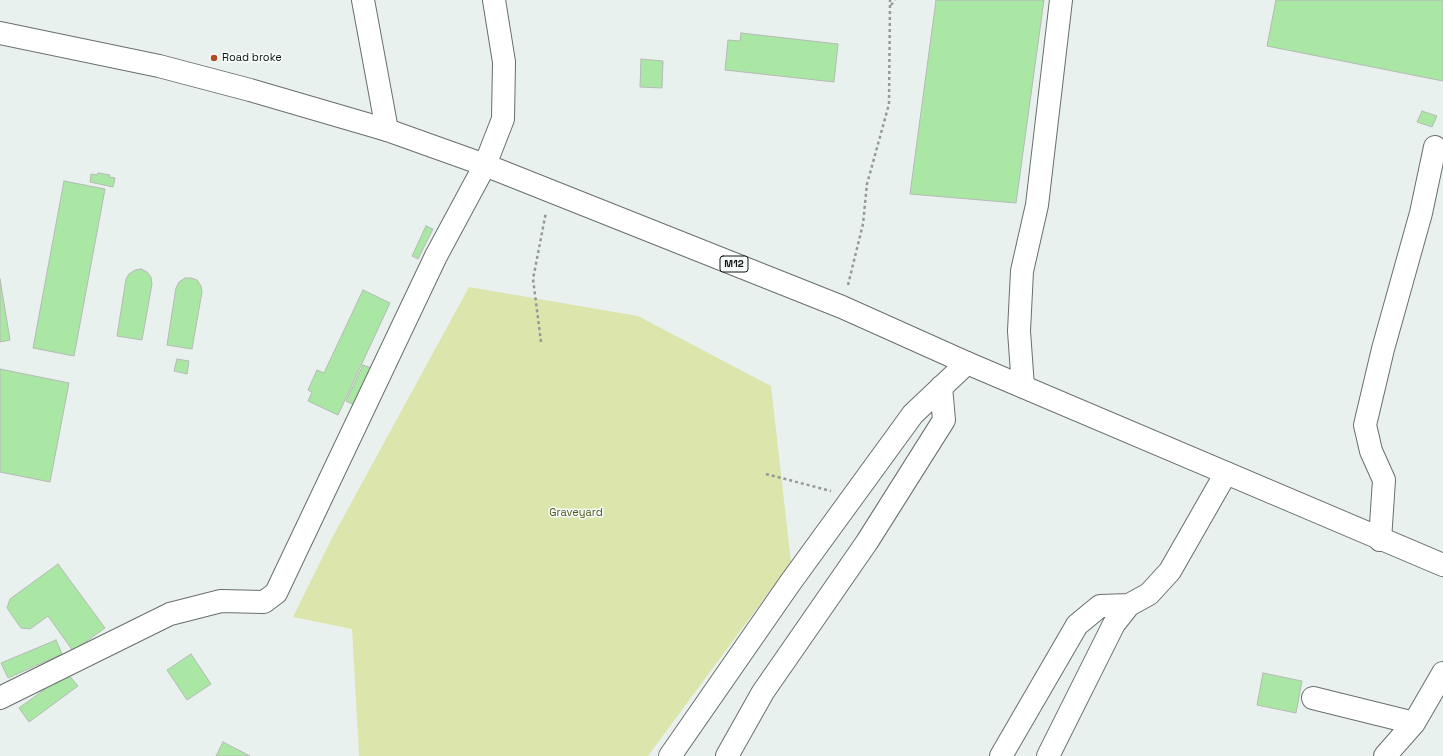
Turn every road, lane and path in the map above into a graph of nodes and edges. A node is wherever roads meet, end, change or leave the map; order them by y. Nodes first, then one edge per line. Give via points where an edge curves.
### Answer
1 (363, 0) edge
2 (494, 0) edge
3 (890, 0) edge
4 (895, 0) edge
5 (1061, 0) edge
6 (891, 6) junction
7 (0, 32) edge
8 (387, 130) junction
9 (1435, 147) dead end
10 (485, 165) junction
11 (550, 190) junction
12 (842, 307) junction
13 (541, 342) dead end
14 (967, 363) junction
15 (941, 387) junction
16 (1023, 387) junction
17 (1226, 473) junction
18 (766, 474) dead end
19 (859, 488) junction
20 (1380, 540) junction
21 (1443, 565) edge
22 (1129, 605) junction
23 (1443, 673) edge
24 (0, 698) edge
25 (1313, 698) dead end
26 (1414, 722) junction
27 (670, 756) edge
28 (727, 756) edge
29 (1001, 756) edge
30 (1048, 756) edge
31 (1385, 756) edge

1 - 8 main road
2 - 10 main road via 504,62 503,119
3 - 6 path
4 - 6 path
5 - 16 main road via 1037,205 1022,271 1019,331
6 - 12 path via 889,104 867,184 863,224
7 - 8 main road, M12 via 159,66
8 - 10 main road, M12
9 - 20 main road via 1421,213 1364,425 1371,451 1384,480
10 - 11 main road, M12
10 - 24 main road via 436,256 276,593 264,602 221,601 170,614
11 - 12 main road, M12
11 - 13 path via 533,278
12 - 14 main road, M12
14 - 15 main road
14 - 16 main road, M12
15 - 19 main road via 913,414
15 - 28 main road via 944,420 867,542 763,692
16 - 17 main road, M12
17 - 20 main road, M12
17 - 22 main road via 1170,571 1149,594
18 - 19 path via 834,492
19 - 27 main road via 785,589
20 - 21 main road, M12
22 - 29 main road via 1100,606 1077,625
22 - 30 main road via 1114,624
23 - 26 main road
25 - 26 main road
26 - 31 main road

